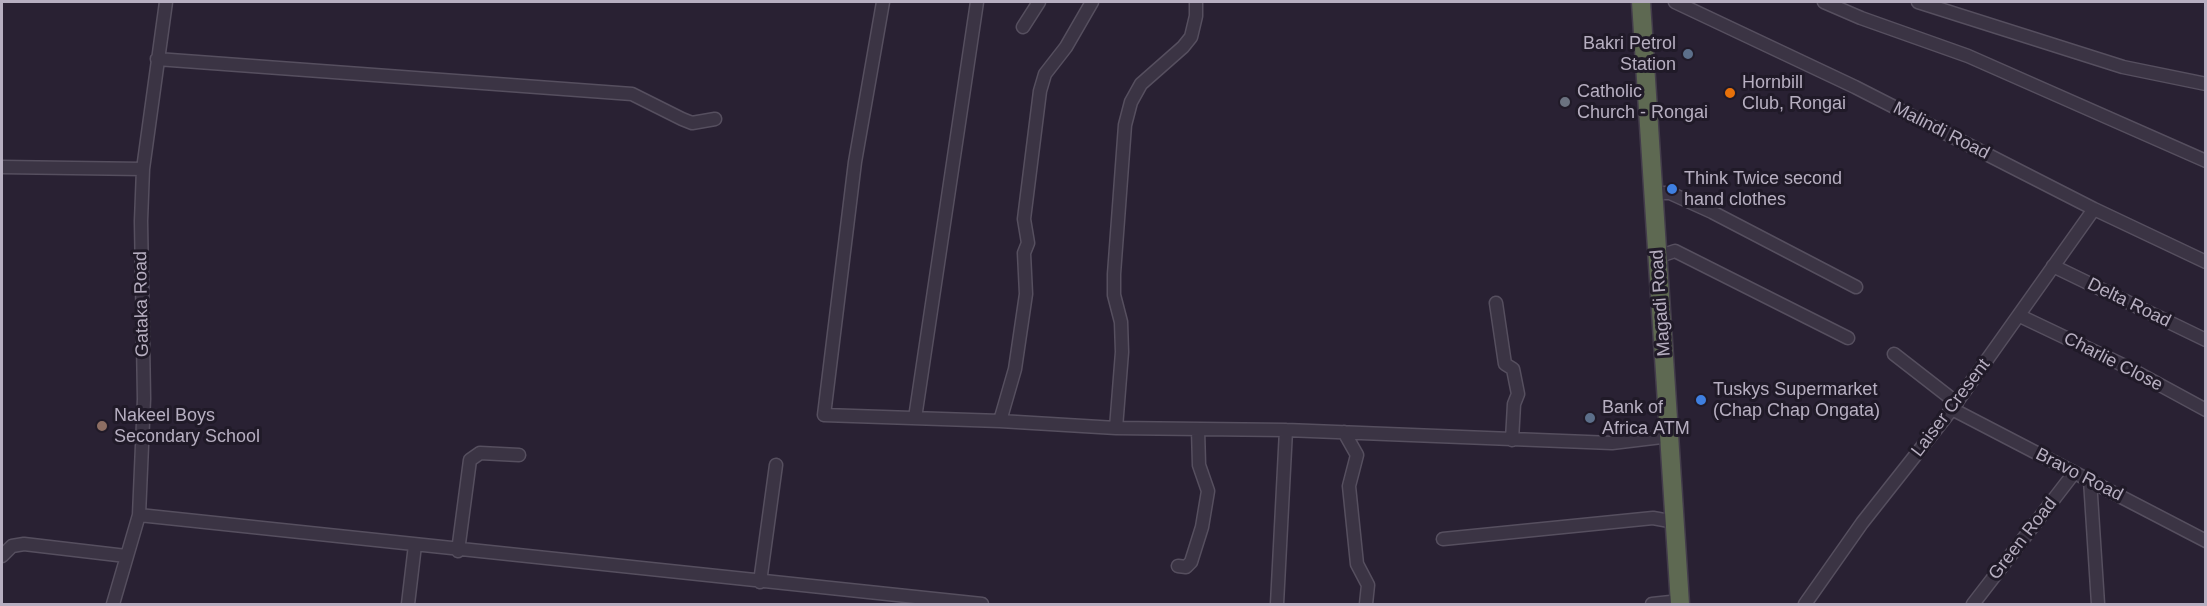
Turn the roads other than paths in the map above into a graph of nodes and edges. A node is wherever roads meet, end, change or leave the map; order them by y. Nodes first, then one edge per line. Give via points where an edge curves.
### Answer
1 (166, 2) edge
2 (883, 2) edge
3 (977, 2) edge
4 (1039, 2) edge
5 (1092, 2) edge
6 (1196, 2) edge
7 (1641, 2) edge
8 (1675, 2) edge
9 (1824, 2) edge
10 (1921, 2) edge
11 (1023, 27) dead end
12 (157, 59) junction
13 (2205, 84) edge
14 (715, 119) dead end
15 (2205, 161) edge
16 (2, 167) edge
17 (143, 169) junction
18 (1653, 193) junction
19 (2094, 210) junction
20 (1657, 257) junction
21 (2205, 262) edge
22 (2053, 266) junction
23 (1856, 287) dead end
24 (1497, 303) dead end
25 (2020, 316) junction
26 (1848, 338) dead end
27 (2205, 340) edge
28 (1894, 354) dead end
29 (1955, 406) junction
30 (2205, 410) edge
31 (915, 418) junction
32 (1000, 421) junction
33 (1116, 428) junction
34 (1197, 429) junction
35 (1286, 430) junction
36 (1344, 432) junction
37 (1670, 436) junction
38 (1512, 440) junction
39 (519, 455) dead end
40 (776, 465) dead end
41 (2074, 473) junction
42 (2090, 480) junction
43 (139, 515) junction
44 (1675, 522) junction
45 (1443, 539) dead end
46 (2205, 541) edge
47 (415, 545) junction
48 (458, 551) junction
49 (126, 555) junction
50 (2, 556) edge
51 (1178, 566) dead end
52 (760, 582) junction
53 (1680, 603) edge
54 (112, 604) edge
55 (408, 604) edge
56 (982, 604) edge
57 (1276, 604) edge
58 (1366, 604) edge
59 (1652, 604) edge
60 (1805, 604) edge
61 (1973, 604) edge
62 (2098, 604) edge

1 - 12 street, Gataka Road
2 - 31 street via 855,162 824,416
3 - 31 street
4 - 11 street
5 - 32 street via 1046,74 1040,91 1024,219 1028,243 1024,252 1026,294 1015,369
6 - 33 street via 1191,37 1141,84 1125,125 1113,274 1122,352
7 - 18 highway, Magadi Road
8 - 19 street, Malindi Road via 1865,92
9 - 15 street via 1968,56
10 - 13 street via 2123,67
12 - 14 street via 632,94 692,123
12 - 17 street, Gataka Road
16 - 17 street
17 - 43 street, Gataka Road via 140,262 144,399
18 - 20 highway, Magadi Road
18 - 23 street via 1670,193 1712,212
19 - 21 street, Malindi Road
19 - 22 street, Laiser Cresent
20 - 26 street via 1675,251
20 - 37 highway, Magadi Road
22 - 25 street, Laiser Cresent
22 - 27 street, Delta Road
24 - 38 street via 1505,364 1513,369 1518,394
25 - 29 street, Laiser Cresent
25 - 30 street, Charlie Close via 2127,367
28 - 29 street, Bravo Road
29 - 41 street, Bravo Road
29 - 60 street, Laiser Cresent
31 - 32 street
32 - 33 street
33 - 34 street
34 - 35 street
34 - 51 street via 1199,465 1208,491 1191,562 1186,567
35 - 36 street
35 - 57 street
36 - 38 street
36 - 58 street via 1357,455 1349,486 1357,564 1368,585
37 - 38 street via 1612,443
37 - 44 highway, Magadi Road
39 - 48 street via 480,453 470,460
40 - 52 street
41 - 42 street, Bravo Road
41 - 61 street, Green Road
42 - 46 street, Bravo Road
42 - 62 street
43 - 47 street
43 - 49 street, Gataka Road
44 - 45 street via 1653,518
44 - 53 highway, Magadi Road
47 - 48 street
47 - 55 street
48 - 52 street
49 - 50 street via 24,544 12,546
49 - 54 street, Gataka Road
52 - 56 street
53 - 59 street

